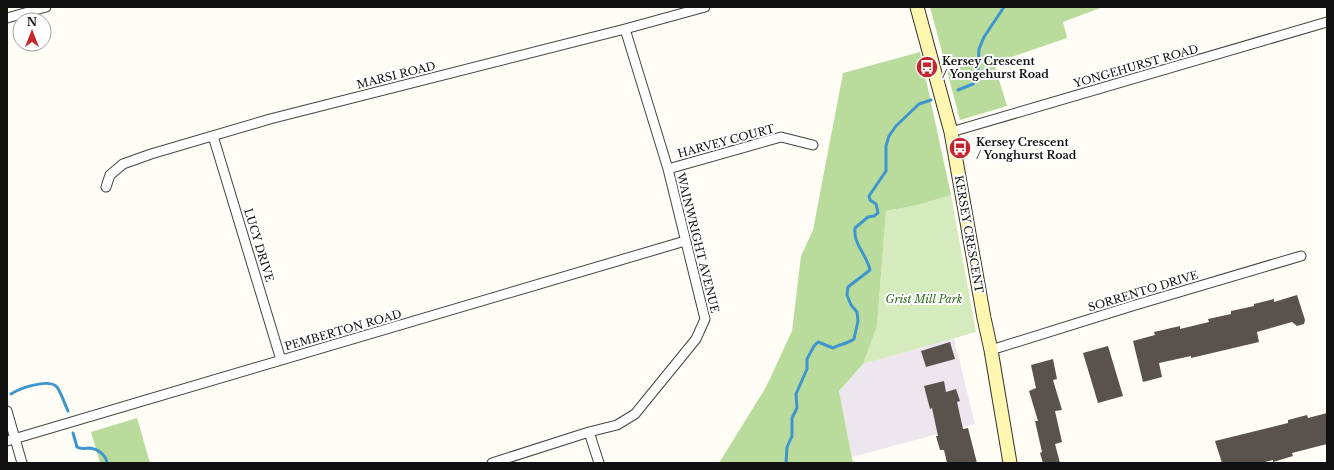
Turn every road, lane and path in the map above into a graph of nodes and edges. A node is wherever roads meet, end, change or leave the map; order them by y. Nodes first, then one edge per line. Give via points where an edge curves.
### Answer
1 (46, 7) edge
2 (705, 7) edge
3 (917, 7) edge
4 (7, 18) edge
5 (1327, 22) edge
6 (625, 29) junction
7 (951, 132) junction
8 (214, 136) junction
9 (813, 145) dead end
10 (668, 169) junction
11 (106, 186) dead end
12 (685, 241) junction
13 (1301, 256) dead end
14 (991, 350) junction
15 (281, 360) junction
16 (7, 411) edge
17 (589, 432) junction
18 (11, 440) edge
19 (22, 463) edge
20 (492, 463) edge
21 (599, 463) edge
22 (1010, 463) edge

1 - 4 street
2 - 6 street, MARSI ROAD
3 - 7 street, KERSEY CRESCENT
5 - 7 street, YONGEHURST ROAD
6 - 8 street, MARSI ROAD via 278,117
6 - 10 street, WAINWRIGHT AVENUE
7 - 14 street, KERSEY CRESCENT
8 - 11 street, MARSI ROAD via 123,164 110,175
8 - 15 street, LUCY DRIVE
9 - 10 street, HARVEY COURT via 781,137
10 - 12 street, WAINWRIGHT AVENUE
12 - 15 street, PEMBERTON ROAD
12 - 17 street, WAINWRIGHT AVENUE via 706,319 696,339 635,414 617,425
13 - 14 street, SORRENTO DRIVE
14 - 22 street, KERSEY CRESCENT
15 - 18 street, PEMBERTON ROAD
16 - 18 street
17 - 20 street, WAINWRIGHT AVENUE
17 - 21 street
18 - 19 street

